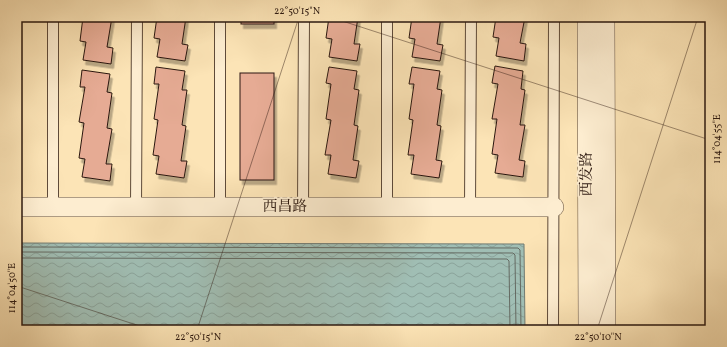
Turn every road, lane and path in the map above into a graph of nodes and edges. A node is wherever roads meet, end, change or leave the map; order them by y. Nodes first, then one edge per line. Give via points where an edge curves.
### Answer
1 (53, 17) edge
2 (137, 17) edge
3 (220, 17) edge
4 (304, 17) edge
5 (387, 17) edge
6 (471, 17) edge
7 (554, 17) edge
8 (587, 17) edge
9 (605, 17) edge
10 (17, 207) edge
11 (52, 207) junction
12 (136, 207) junction
13 (220, 207) junction
14 (303, 207) junction
15 (387, 207) junction
16 (470, 207) junction
17 (554, 207) junction
18 (553, 330) edge
19 (588, 330) edge
20 (606, 330) edge

1 - 11 lane
2 - 12 lane
3 - 13 lane
4 - 14 lane
5 - 15 lane
6 - 16 lane
7 - 17 lane
8 - 19 street, 西发路
9 - 20 street, 西发路
10 - 11 street, 西昌路
11 - 12 street, 西昌路
12 - 13 street, 西昌路
13 - 14 street, 西昌路
14 - 15 street, 西昌路
15 - 16 street, 西昌路
16 - 17 street, 西昌路
17 - 18 lane

